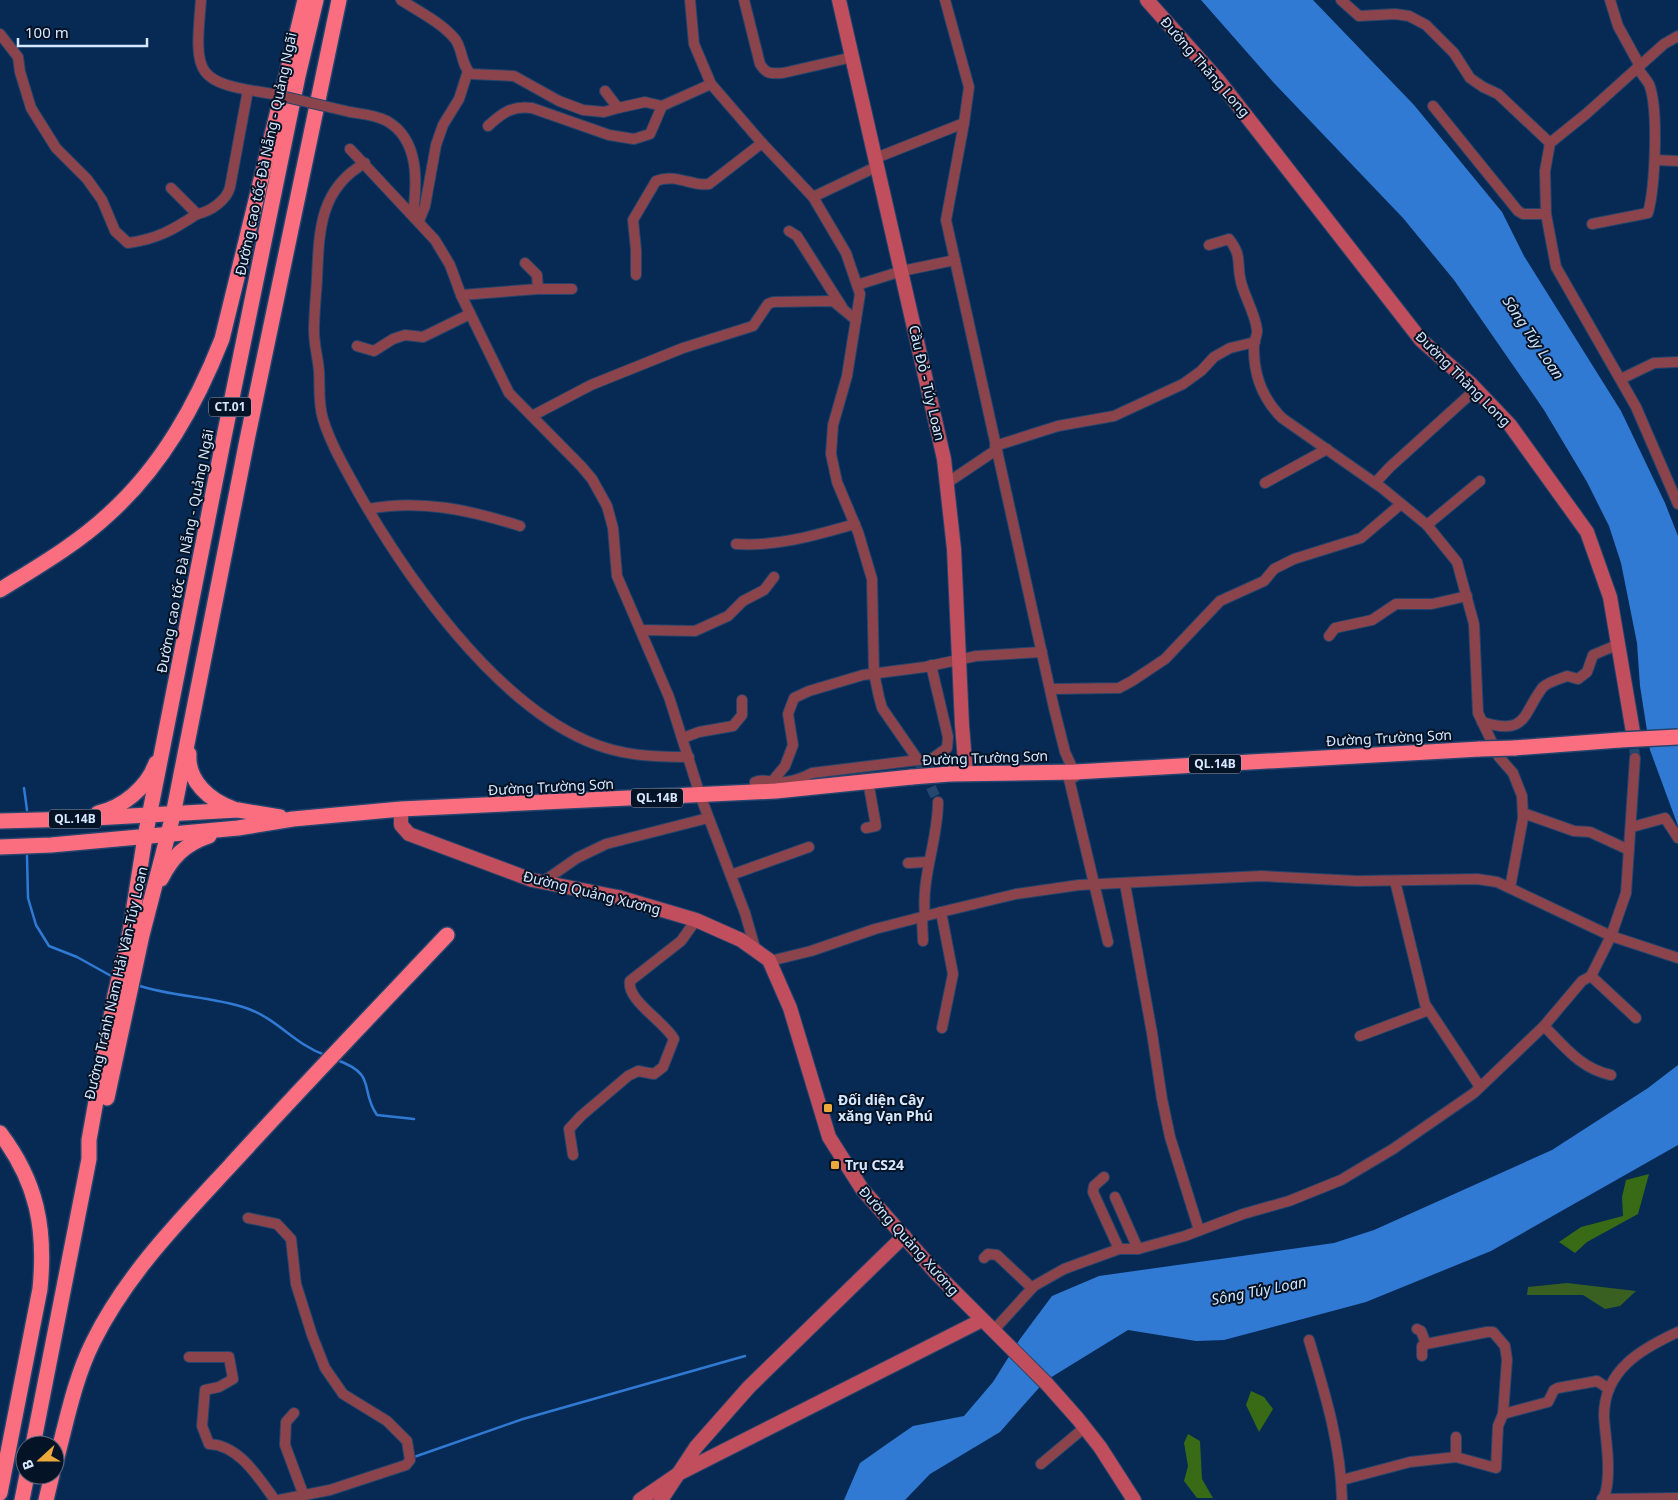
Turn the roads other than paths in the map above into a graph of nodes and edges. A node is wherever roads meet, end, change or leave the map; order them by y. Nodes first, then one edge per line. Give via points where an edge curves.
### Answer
1 (200, 0) edge
2 (305, 0) edge
3 (316, 0) edge
4 (339, 0) edge
5 (401, 0) edge
6 (690, 0) edge
7 (744, 0) edge
8 (839, 0) edge
9 (945, 0) edge
10 (1147, 0) edge
11 (1341, 0) edge
12 (1610, 0) edge
13 (0, 34) edge
14 (1678, 36) edge
15 (853, 57) junction
16 (1639, 67) junction
17 (468, 71) junction
18 (711, 84) junction
19 (248, 90) junction
20 (605, 91) dead end
21 (662, 106) junction
22 (1433, 106) dead end
23 (618, 108) junction
24 (964, 123) junction
25 (488, 126) dead end
26 (762, 143) junction
27 (1550, 143) junction
28 (350, 149) dead end
29 (1655, 160) junction
30 (1678, 161) edge
31 (877, 162) junction
32 (365, 164) junction
33 (171, 188) dead end
34 (813, 197) junction
35 (197, 214) junction
36 (1546, 214) junction
37 (416, 218) junction
38 (1592, 224) dead end
39 (789, 230) dead end
40 (1209, 245) dead end
41 (955, 260) junction
42 (525, 264) dead end
43 (902, 271) junction
44 (636, 275) dead end
45 (857, 285) junction
46 (538, 289) junction
47 (572, 289) dead end
48 (461, 295) junction
49 (842, 308) junction
50 (470, 314) junction
51 (856, 320) junction
52 (1255, 342) junction
53 (357, 346) dead end
54 (1678, 362) edge
55 (1621, 379) junction
56 (1476, 389) junction
57 (532, 416) junction
58 (996, 448) junction
59 (1327, 449) junction
60 (1480, 481) dead end
61 (947, 483) junction
62 (1265, 483) dead end
63 (1375, 483) junction
64 (1401, 504) junction
65 (1678, 504) edge
66 (368, 509) junction
67 (855, 524) junction
68 (1427, 525) junction
69 (520, 526) dead end
70 (736, 544) dead end
71 (774, 577) dead end
72 (0, 590) edge
73 (1467, 596) junction
74 (641, 630) junction
75 (1329, 636) dead end
76 (1619, 644) junction
77 (1042, 652) junction
78 (960, 661) junction
79 (931, 665) junction
80 (874, 674) junction
81 (1050, 689) junction
82 (173, 699) junction
83 (742, 700) dead end
84 (195, 704) junction
85 (1482, 722) junction
86 (1627, 736) junction
87 (1678, 737) edge
88 (683, 738) junction
89 (689, 757) junction
90 (1635, 758) tunnel mouth
91 (918, 760) junction
92 (1075, 772) junction
93 (966, 774) junction
94 (868, 781) junction
95 (775, 782) junction
96 (756, 792) junction
97 (700, 795) junction
98 (938, 802) tunnel mouth
99 (401, 809) junction
100 (238, 810) junction
101 (1523, 813) junction
102 (173, 814) junction
103 (150, 816) junction
104 (708, 818) junction
105 (51, 819) junction
106 (293, 819) junction
107 (0, 820) edge
108 (1632, 827) junction
109 (238, 828) junction
110 (866, 828) dead end
111 (166, 835) junction
112 (145, 837) junction
113 (1678, 838) edge
114 (0, 847) edge
115 (809, 847) dead end
116 (1629, 850) junction
117 (928, 862) junction
118 (908, 863) dead end
119 (731, 875) junction
120 (1395, 881) junction
121 (541, 882) junction
122 (1125, 884) junction
123 (1095, 885) junction
124 (1510, 888) junction
125 (942, 912) junction
126 (924, 917) junction
127 (696, 920) junction
128 (142, 935) junction
129 (1611, 936) junction
130 (445, 938) dead end
131 (923, 941) dead end
132 (1108, 942) dead end
133 (755, 948) junction
134 (1678, 958) edge
135 (770, 961) junction
136 (129, 968) junction
137 (1591, 976) junction
138 (1429, 1010) junction
139 (1636, 1018) dead end
140 (1544, 1026) junction
141 (942, 1028) dead end
142 (1360, 1036) dead end
143 (1611, 1075) dead end
144 (1480, 1087) junction
145 (0, 1133) edge
146 (573, 1155) dead end
147 (1104, 1177) dead end
148 (1115, 1196) dead end
149 (248, 1218) dead end
150 (1199, 1230) junction
151 (904, 1236) junction
152 (1119, 1249) junction
153 (1138, 1249) junction
154 (984, 1258) dead end
155 (1032, 1288) junction
156 (982, 1320) junction
157 (1417, 1329) dead end
158 (1678, 1332) edge
159 (996, 1334) junction
160 (1309, 1340) dead end
161 (1426, 1344) junction
162 (1422, 1356) dead end
163 (189, 1357) dead end
164 (1610, 1389) junction
165 (294, 1412) dead end
166 (1503, 1414) junction
167 (1084, 1428) junction
168 (35, 1435) edge
169 (63, 1435) edge
170 (1456, 1437) dead end
171 (1456, 1457) junction
172 (1041, 1464) dead end
173 (678, 1474) junction
174 (1342, 1480) junction
175 (25, 1485) edge
176 (50, 1485) edge
177 (0, 1493) edge
178 (304, 1496) junction
179 (1678, 1498) edge
180 (22, 1500) edge
181 (46, 1500) edge
182 (274, 1500) edge
183 (279, 1500) edge
184 (640, 1500) edge
185 (661, 1500) edge
186 (1134, 1500) edge
187 (1342, 1500) edge
188 (1602, 1500) edge

1 - 19 street via 197,52 201,65 218,84
2 - 72 highway via 222,339 206,381 188,415 140,484 74,543
3 - 82 highway, Đường cao tốc Đà Nẵng - Quảng Ngãi / CT.01
4 - 84 highway, CT.01
5 - 17 street via 455,39
6 - 18 street via 694,44
7 - 15 street via 760,64 765,71 772,74
8 - 15 street, Cầu Đỏ - Túy Loan
9 - 24 street via 969,87
10 - 56 street, Đường Thăng Long via 1220,81 1422,340
11 - 27 street via 1359,16 1402,14 1426,25 1454,53 1470,78 1498,94
12 - 16 street via 1618,26
13 - 35 street via 18,57 31,108 56,148 87,179 102,200 115,231 128,243 151,240
14 - 16 street
15 - 31 street, Cầu Đỏ - Túy Loan
16 - 27 street
16 - 29 street via 1649,85
17 - 23 street via 478,75 514,76 550,97 583,110 604,112
17 - 37 street via 436,144 425,206
18 - 21 street
18 - 26 street
19 - 35 street via 229,192 208,211
19 - 37 street, bridge via 386,121 405,136 414,161
20 - 23 street
21 - 23 street via 645,102
21 - 25 street via 650,134 634,139 521,106 508,110
22 - 36 street via 1518,210 1523,214
24 - 31 street
24 - 41 street via 946,220
26 - 34 street
26 - 44 street via 709,184 684,179 656,181 633,220
27 - 36 street via 1545,171
28 - 32 street
29 - 30 street
29 - 38 street via 1648,213
31 - 34 street
31 - 43 street, Cầu Đỏ - Túy Loan
32 - 37 street
32 - 66 street via 349,172 338,184 322,220 314,332 318,399 323,419 338,456
33 - 35 street
34 - 45 street via 846,253
36 - 55 street via 1556,267
37 - 48 street via 450,265
39 - 49 street via 797,236
40 - 52 street via 1228,239 1237,250 1240,281 1257,331
41 - 43 street
41 - 58 street
42 - 46 street via 537,275
43 - 45 street
43 - 61 street, Cầu Đỏ - Túy Loan
45 - 51 street via 860,294
46 - 47 street
46 - 48 street
48 - 50 street
49 - 51 street
49 - 57 street via 833,301 773,302 768,304 753,326 683,348 591,385
50 - 53 street via 423,337 405,335 374,351
50 - 57 street via 509,393
51 - 67 street via 847,376 833,425 832,454 837,482
52 - 58 street via 1230,348 1214,357 1183,384 1114,416 1058,426
52 - 59 street via 1260,389 1268,405
54 - 55 street via 1654,363
55 - 65 street
56 - 63 street
56 - 76 street, Đường Thăng Long via 1510,425 1587,532 1610,597
57 - 74 street via 587,472 607,506 613,528 617,576
58 - 61 street
58 - 77 street
59 - 62 street
59 - 63 street
60 - 68 street
61 - 78 street, Cầu Đỏ - Túy Loan
63 - 64 street
64 - 68 street
64 - 81 street via 1361,538 1294,559 1274,569 1264,581 1220,601 1165,659 1119,688
66 - 69 street via 402,504 436,506
66 - 89 street via 410,574 464,642 508,687 535,709 574,735 605,748 636,756
67 - 70 street via 784,542
67 - 80 street via 872,578
68 - 73 street via 1457,562
71 - 74 street via 764,590 742,601 728,616 695,631
73 - 75 street via 1432,604 1396,604 1372,620 1335,628
73 - 85 street via 1474,624 1478,713
74 - 88 street via 670,697
76 - 85 street via 1593,655 1587,672 1578,679 1567,676 1544,686 1525,719 1511,725 1495,726
76 - 86 street, Đường Thăng Long
77 - 78 street via 976,656
77 - 81 street
78 - 79 street
78 - 93 street, Cầu Đỏ - Túy Loan
79 - 80 street
79 - 91 street via 948,736 947,748 930,760
80 - 91 street via 882,708
80 - 95 street via 809,690 794,698 788,714 793,745
81 - 92 street via 1065,752
82 - 103 highway, Đường cao tốc Đà Nẵng - Quảng Ngãi / CT.01
82 - 105 highway via 160,752 152,774 141,787 110,810
83 - 88 street via 742,715 733,726
84 - 100 highway via 188,760 192,775 218,804
84 - 102 highway, CT.01
85 - 101 street via 1499,757 1513,773 1522,796
86 - 87 highway, Đường Trường Sơn / QL.14B, bridge
86 - 92 highway, Đường Trường Sơn / QL.14B, bridge via 1514,748
88 - 89 street
89 - 97 street
90 - 108 street
91 - 95 street via 812,773
92 - 93 highway, Đường Trường Sơn / QL.14B
92 - 123 street via 1076,776 1069,780
93 - 94 highway, Đường Trường Sơn / QL.14B, bridge
94 - 96 highway, Đường Trường Sơn / QL.14B
94 - 110 street via 876,826
95 - 96 street via 767,779 756,782
96 - 97 highway, Đường Trường Sơn / QL.14B
97 - 99 highway, Đường Trường Sơn / QL.14B
97 - 104 street
98 - 117 street
99 - 106 highway, Đường Trường Sơn / QL.14B
99 - 121 street, Đường Quảng Xương via 401,824 409,834
100 - 102 highway, Đường Trường Sơn / QL.14B
100 - 106 highway, Đường Trường Sơn / QL.14B
101 - 116 street via 1574,831 1590,832
101 - 124 street
102 - 103 highway, Đường Trường Sơn / QL.14B
102 - 111 highway, Đường Tránh Nam Hải Vân-Túy Loan
103 - 105 highway, Đường Trường Sơn / QL.14B
103 - 112 highway, Đường Tránh Nam Hải Vân-Túy Loan
104 - 119 street
104 - 121 street via 606,844 577,858
105 - 107 highway, Đường Trường Sơn / QL.14B
106 - 109 highway, Đường Trường Sơn / QL.14B
108 - 113 street via 1665,818
108 - 116 street
109 - 111 highway, Đường Trường Sơn / QL.14B
109 - 128 highway via 194,841 168,864 156,889
111 - 112 highway, Đường Trường Sơn / QL.14B
111 - 128 highway, Đường Tránh Nam Hải Vân-Túy Loan
112 - 114 highway, Đường Trường Sơn / QL.14B
112 - 136 highway, Đường Tránh Nam Hải Vân-Túy Loan
115 - 119 street
116 - 129 street via 1626,893
117 - 118 street
117 - 126 street
119 - 133 street
120 - 122 street via 1261,876
120 - 124 street via 1477,879
120 - 138 street via 1420,988
121 - 127 street, Đường Quảng Xương via 610,895
122 - 123 street
122 - 150 street via 1170,1137
123 - 125 street via 1016,894
123 - 132 street
124 - 129 street
125 - 126 street
125 - 141 street via 953,974
126 - 131 street
126 - 135 street
127 - 133 street, Đường Quảng Xương
127 - 146 street via 681,942 634,977 630,984 632,993 674,1040 663,1067 654,1074 638,1071 628,1076 575,1122 569,1129
128 - 136 highway, Đường Tránh Nam Hải Vân-Túy Loan
129 - 134 street
129 - 137 street
130 - 169 highway via 138,1269 119,1294 92,1343
133 - 135 street, Đường Quảng Xương
135 - 151 street, Đường Quảng Xương via 790,1008 829,1137 862,1189
136 - 168 highway, Đường Tránh Nam Hải Vân-Túy Loan via 98,1137 89,1159
137 - 139 street
137 - 140 street via 1582,981
138 - 142 street
138 - 144 street
140 - 143 street via 1582,1063
140 - 144 street
144 - 150 street via 1393,1149 1342,1180
145 - 177 highway via 28,1178 42,1235 40,1289
147 - 152 street via 1094,1186 1093,1192
148 - 153 street
149 - 178 street via 277,1224 290,1238 296,1284 312,1335 325,1368 343,1394 387,1421 407,1441 410,1460 406,1465
150 - 153 street
151 - 156 street, Đường Quảng Xương
151 - 173 street via 748,1387 696,1447
152 - 153 street
152 - 155 street via 1064,1268
154 - 155 street via 988,1254 997,1256
155 - 159 street
156 - 159 street, Đường Quảng Xương
156 - 173 street
157 - 161 street
158 - 164 street via 1638,1352 1621,1368
159 - 167 street, Đường Quảng Xương via 1047,1384
160 - 174 street via 1333,1424
161 - 162 street via 1422,1346
161 - 166 street via 1493,1332 1504,1346 1507,1360
163 - 182 street via 229,1357 233,1380 205,1390 202,1426 209,1444 222,1444 236,1453
164 - 166 street via 1596,1381 1558,1388 1548,1402
164 - 188 street via 1604,1417 1608,1473
165 - 178 street via 286,1422 285,1445
166 - 171 street via 1498,1426 1496,1468
167 - 172 street
167 - 186 street
170 - 171 street
171 - 174 street via 1410,1462
173 - 184 street
173 - 185 street
174 - 187 street
175 - 180 highway
176 - 181 highway
178 - 183 street
179 - 188 street

